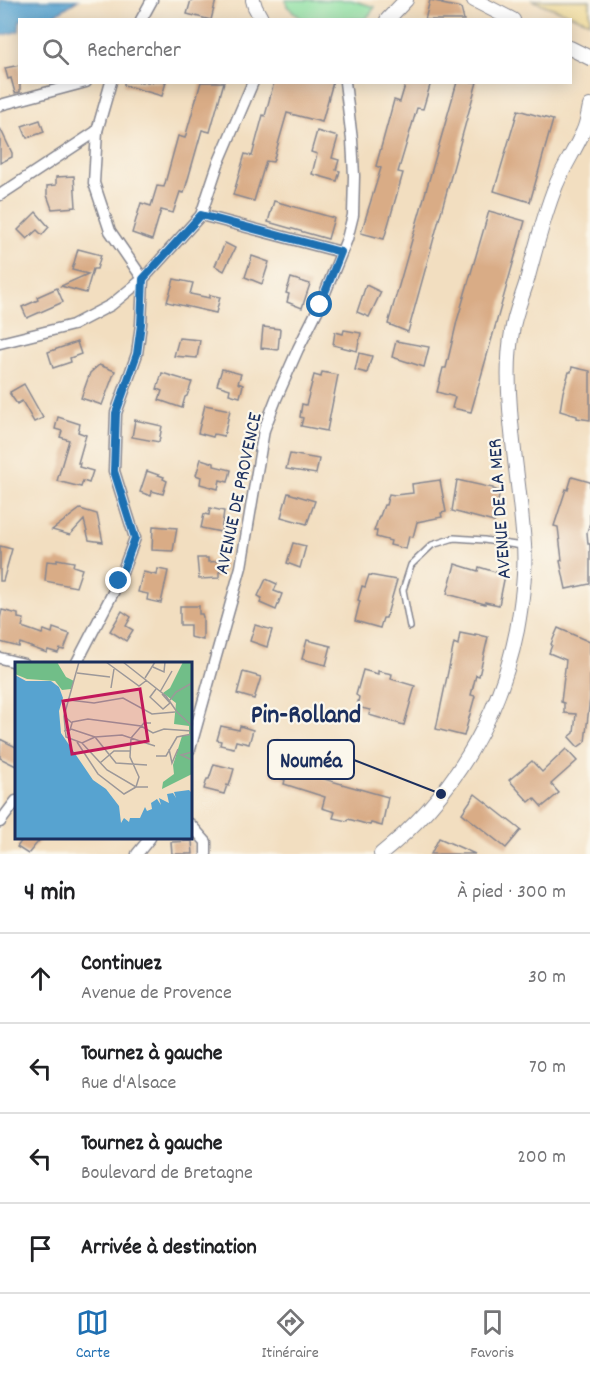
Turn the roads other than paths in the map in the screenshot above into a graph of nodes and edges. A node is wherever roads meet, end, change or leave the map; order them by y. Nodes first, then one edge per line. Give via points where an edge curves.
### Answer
1 (152, 0) edge
2 (254, 0) edge
3 (474, 0) edge
4 (401, 2) edge
5 (142, 18) edge
6 (261, 18) edge
7 (389, 18) edge
8 (509, 18) edge
9 (572, 49) edge
10 (590, 58) edge
11 (79, 84) edge
12 (110, 84) edge
13 (252, 84) edge
14 (345, 84) edge
15 (0, 105) edge
16 (590, 106) edge
17 (587, 128) edge
18 (97, 131) junction
19 (0, 195) edge
20 (201, 215) junction
21 (341, 252) junction
22 (143, 279) junction
23 (0, 344) edge
24 (524, 546) junction
25 (410, 627) dead end
26 (0, 658) edge
27 (19, 662) edge
28 (77, 662) edge
29 (192, 742) edge
30 (15, 802) edge
31 (0, 822) edge
32 (192, 826) edge
33 (148, 839) edge
34 (137, 854) edge
35 (206, 854) edge
36 (381, 854) edge

1 - 5 street
2 - 6 street
3 - 8 street
4 - 7 street
9 - 10 street
11 - 15 street
12 - 18 street
13 - 20 street
14 - 21 street, AVENUE DE PROVENCE via 354,176 352,215
16 - 17 street, AVENUE DE LA MER
17 - 24 street, AVENUE DE LA MER via 553,194 512,331 508,373
18 - 19 street
18 - 22 street via 94,183 110,231
20 - 21 street
20 - 22 street
21 - 29 street, AVENUE DE PROVENCE via 264,430 241,567
22 - 23 street via 111,305 74,325
22 - 28 street via 137,354 116,413 114,471 135,538 119,581
24 - 25 lane via 454,538 432,545 411,565 403,590
24 - 36 street, AVENUE DE LA MER via 524,585 512,655 483,732 441,795
26 - 27 street
30 - 31 street
32 - 35 street via 206,842
33 - 34 street

